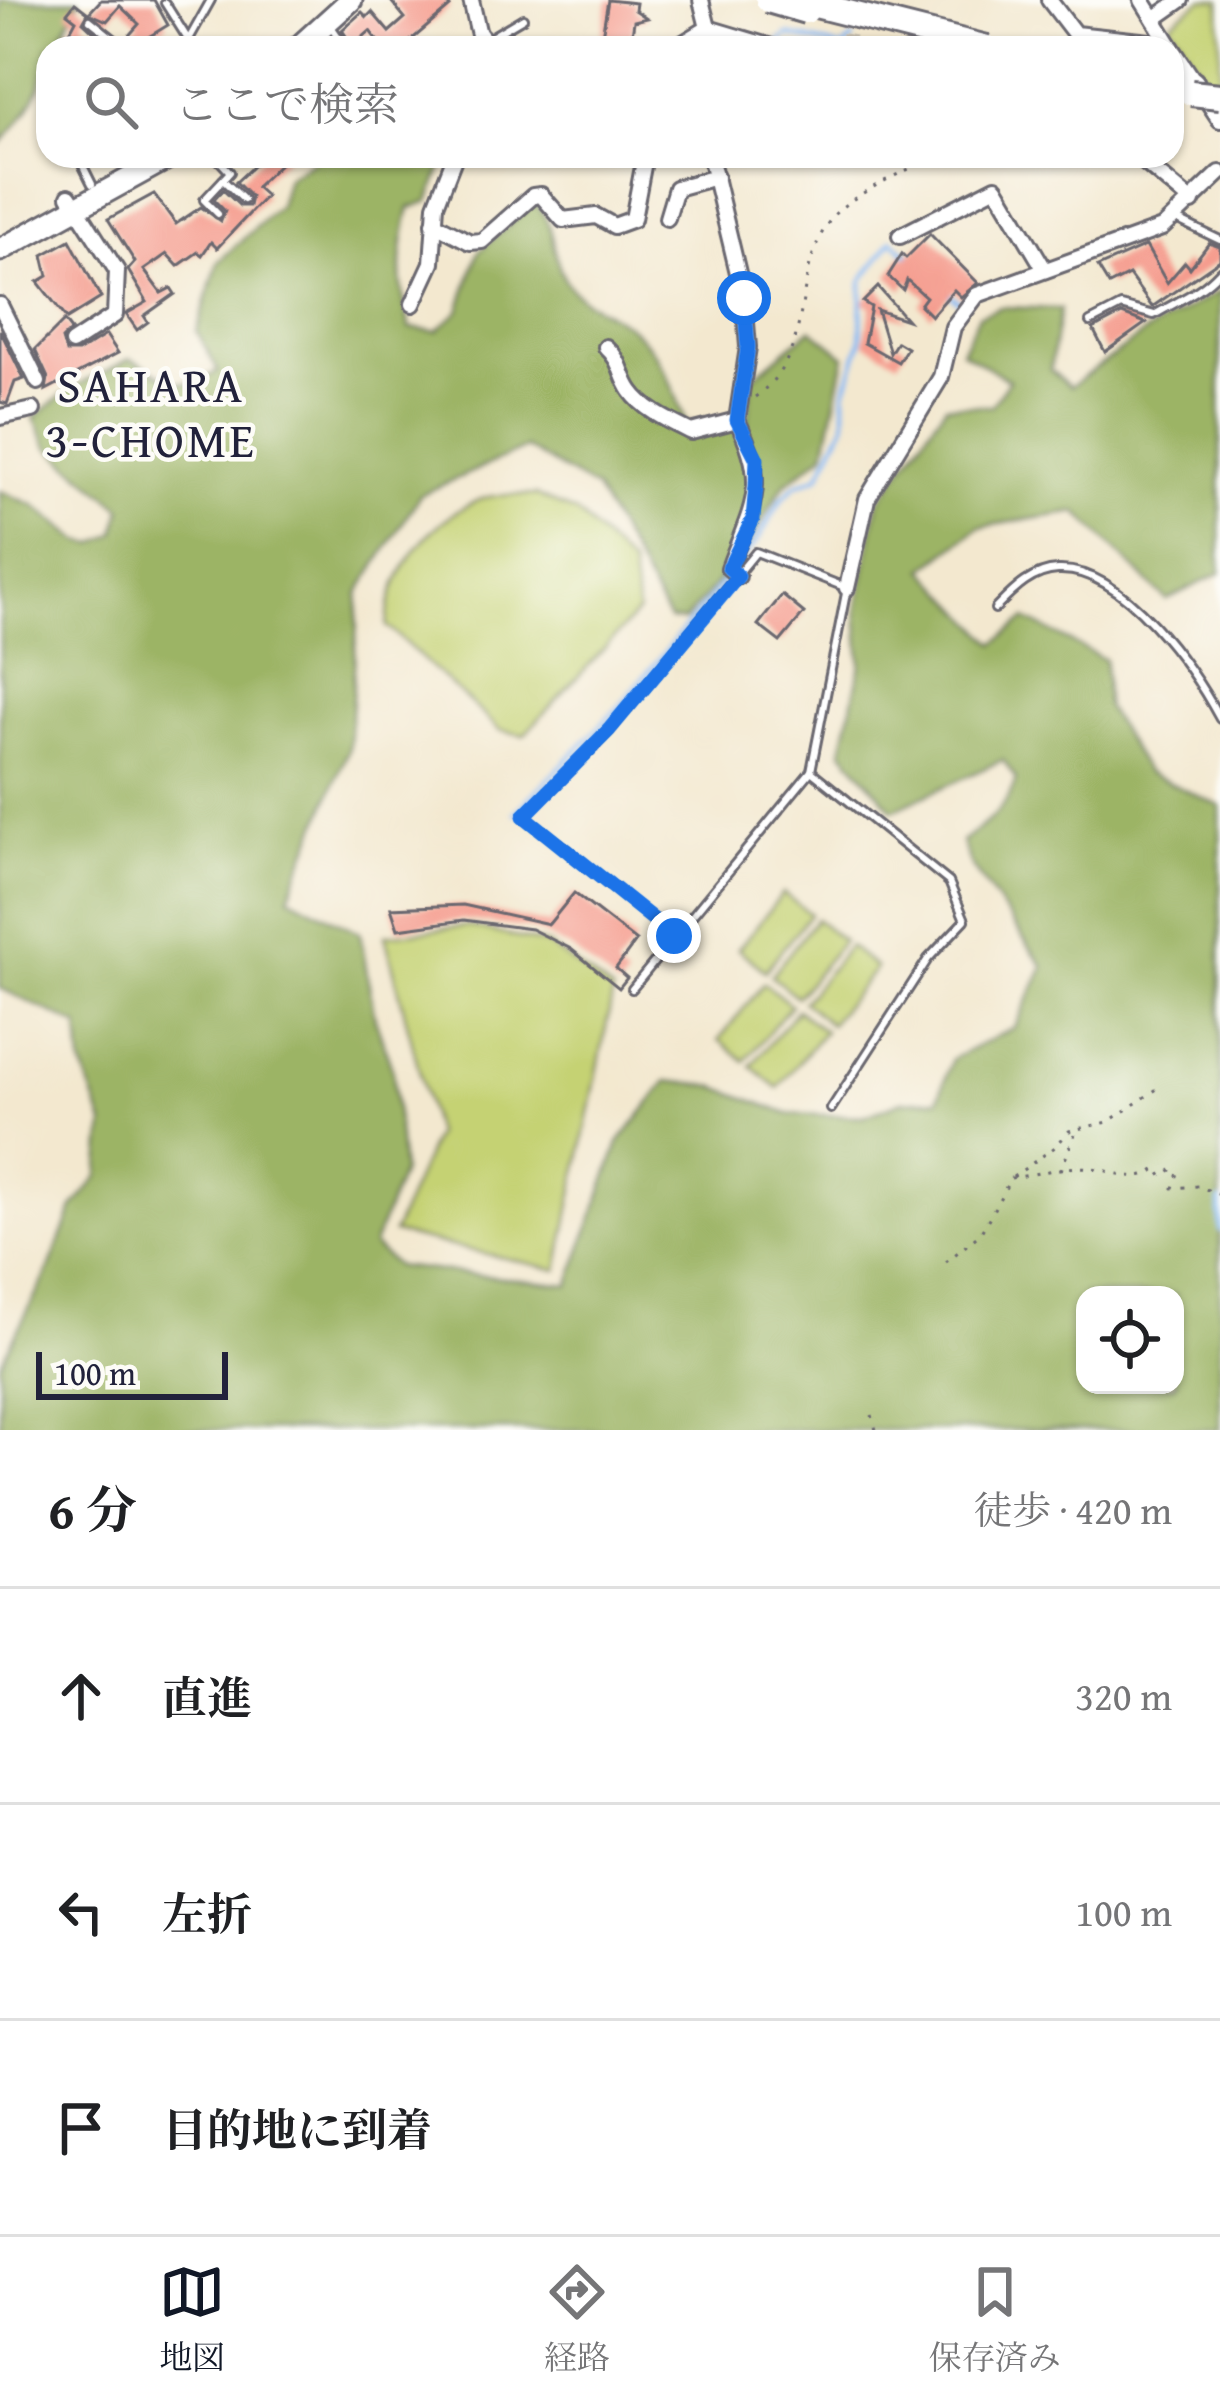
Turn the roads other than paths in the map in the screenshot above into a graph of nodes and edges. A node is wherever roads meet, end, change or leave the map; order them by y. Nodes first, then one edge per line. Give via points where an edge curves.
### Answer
1 (211, 0) edge
2 (351, 0) edge
3 (471, 0) edge
4 (701, 0) edge
5 (768, 0) edge
6 (796, 0) edge
7 (1049, 0) edge
8 (1142, 0) edge
9 (1181, 0) edge
10 (165, 3) edge
11 (329, 11) edge
12 (523, 18) dead end
13 (1154, 19) junction
14 (90, 20) dead end
15 (708, 28) junction
16 (110, 36) edge
17 (182, 36) edge
18 (191, 36) edge
19 (294, 36) edge
20 (308, 36) edge
21 (484, 36) edge
22 (490, 36) edge
23 (695, 36) edge
24 (735, 36) edge
25 (908, 36) edge
26 (939, 36) edge
27 (1081, 36) edge
28 (1164, 36) edge
29 (1184, 66) edge
30 (1184, 88) edge
31 (1220, 92) edge
32 (1220, 120) edge
33 (83, 168) edge
34 (121, 168) edge
35 (145, 168) edge
36 (226, 168) edge
37 (451, 168) edge
38 (643, 168) edge
39 (713, 168) edge
40 (1151, 168) edge
41 (1220, 173) edge
42 (716, 177) junction
43 (223, 180) junction
44 (92, 184) junction
45 (244, 200) dead end
46 (73, 202) junction
47 (1192, 202) junction
48 (218, 214) dead end
49 (667, 218) dead end
50 (1176, 219) junction
51 (434, 223) junction
52 (0, 234) edge
53 (901, 236) dead end
54 (1220, 240) edge
55 (0, 250) edge
56 (1045, 270) junction
57 (1220, 271) edge
58 (413, 304) dead end
59 (0, 305) edge
60 (1090, 322) dead end
61 (72, 343) dead end
62 (606, 347) dead end
63 (38, 382) dead end
64 (33, 410) dead end
65 (738, 414) junction
66 (0, 417) edge
67 (738, 576) junction
68 (848, 588) junction
69 (995, 609) dead end
70 (1220, 719) edge
71 (811, 771) junction
72 (674, 936) junction
73 (632, 989) dead end
74 (831, 1109) dead end

1 - 18 lane
2 - 11 main road
3 - 21 street
4 - 15 street
5 - 25 highway, bridge
6 - 26 highway, bridge
7 - 27 street
8 - 13 street
9 - 13 street
10 - 17 lane
11 - 19 main road
11 - 20 main road
12 - 22 lane
13 - 28 street
14 - 16 lane
15 - 23 street
15 - 24 street
29 - 32 street
30 - 31 highway, bridge
33 - 44 lane
34 - 44 main road
35 - 46 main road
36 - 43 lane
37 - 51 street
38 - 51 street via 633,219 614,226 596,216 563,220 541,194 482,241
39 - 42 street
40 - 47 street
41 - 47 street
42 - 49 street via 671,192
42 - 65 street via 744,298 748,347
43 - 45 lane
43 - 48 lane via 204,200
44 - 46 main road
46 - 52 main road
46 - 55 main road
46 - 61 street via 117,271 115,315
47 - 50 street
50 - 54 lane
50 - 56 street
51 - 58 street via 432,263
53 - 56 street via 996,187
56 - 68 street via 976,295 953,327 941,376 867,499
57 - 60 lane via 1200,293 1154,315 1121,306
59 - 63 street
62 - 65 street via 620,359 630,389 670,422 691,432
64 - 66 street
65 - 67 street via 757,459 753,519 729,568
67 - 68 lane via 757,552
67 - 72 lane via 609,730 524,816
68 - 71 lane
69 - 70 lane via 1020,584 1054,570 1109,589 1165,635
71 - 72 lane
71 - 74 lane via 950,882 965,920 903,994
72 - 73 lane

